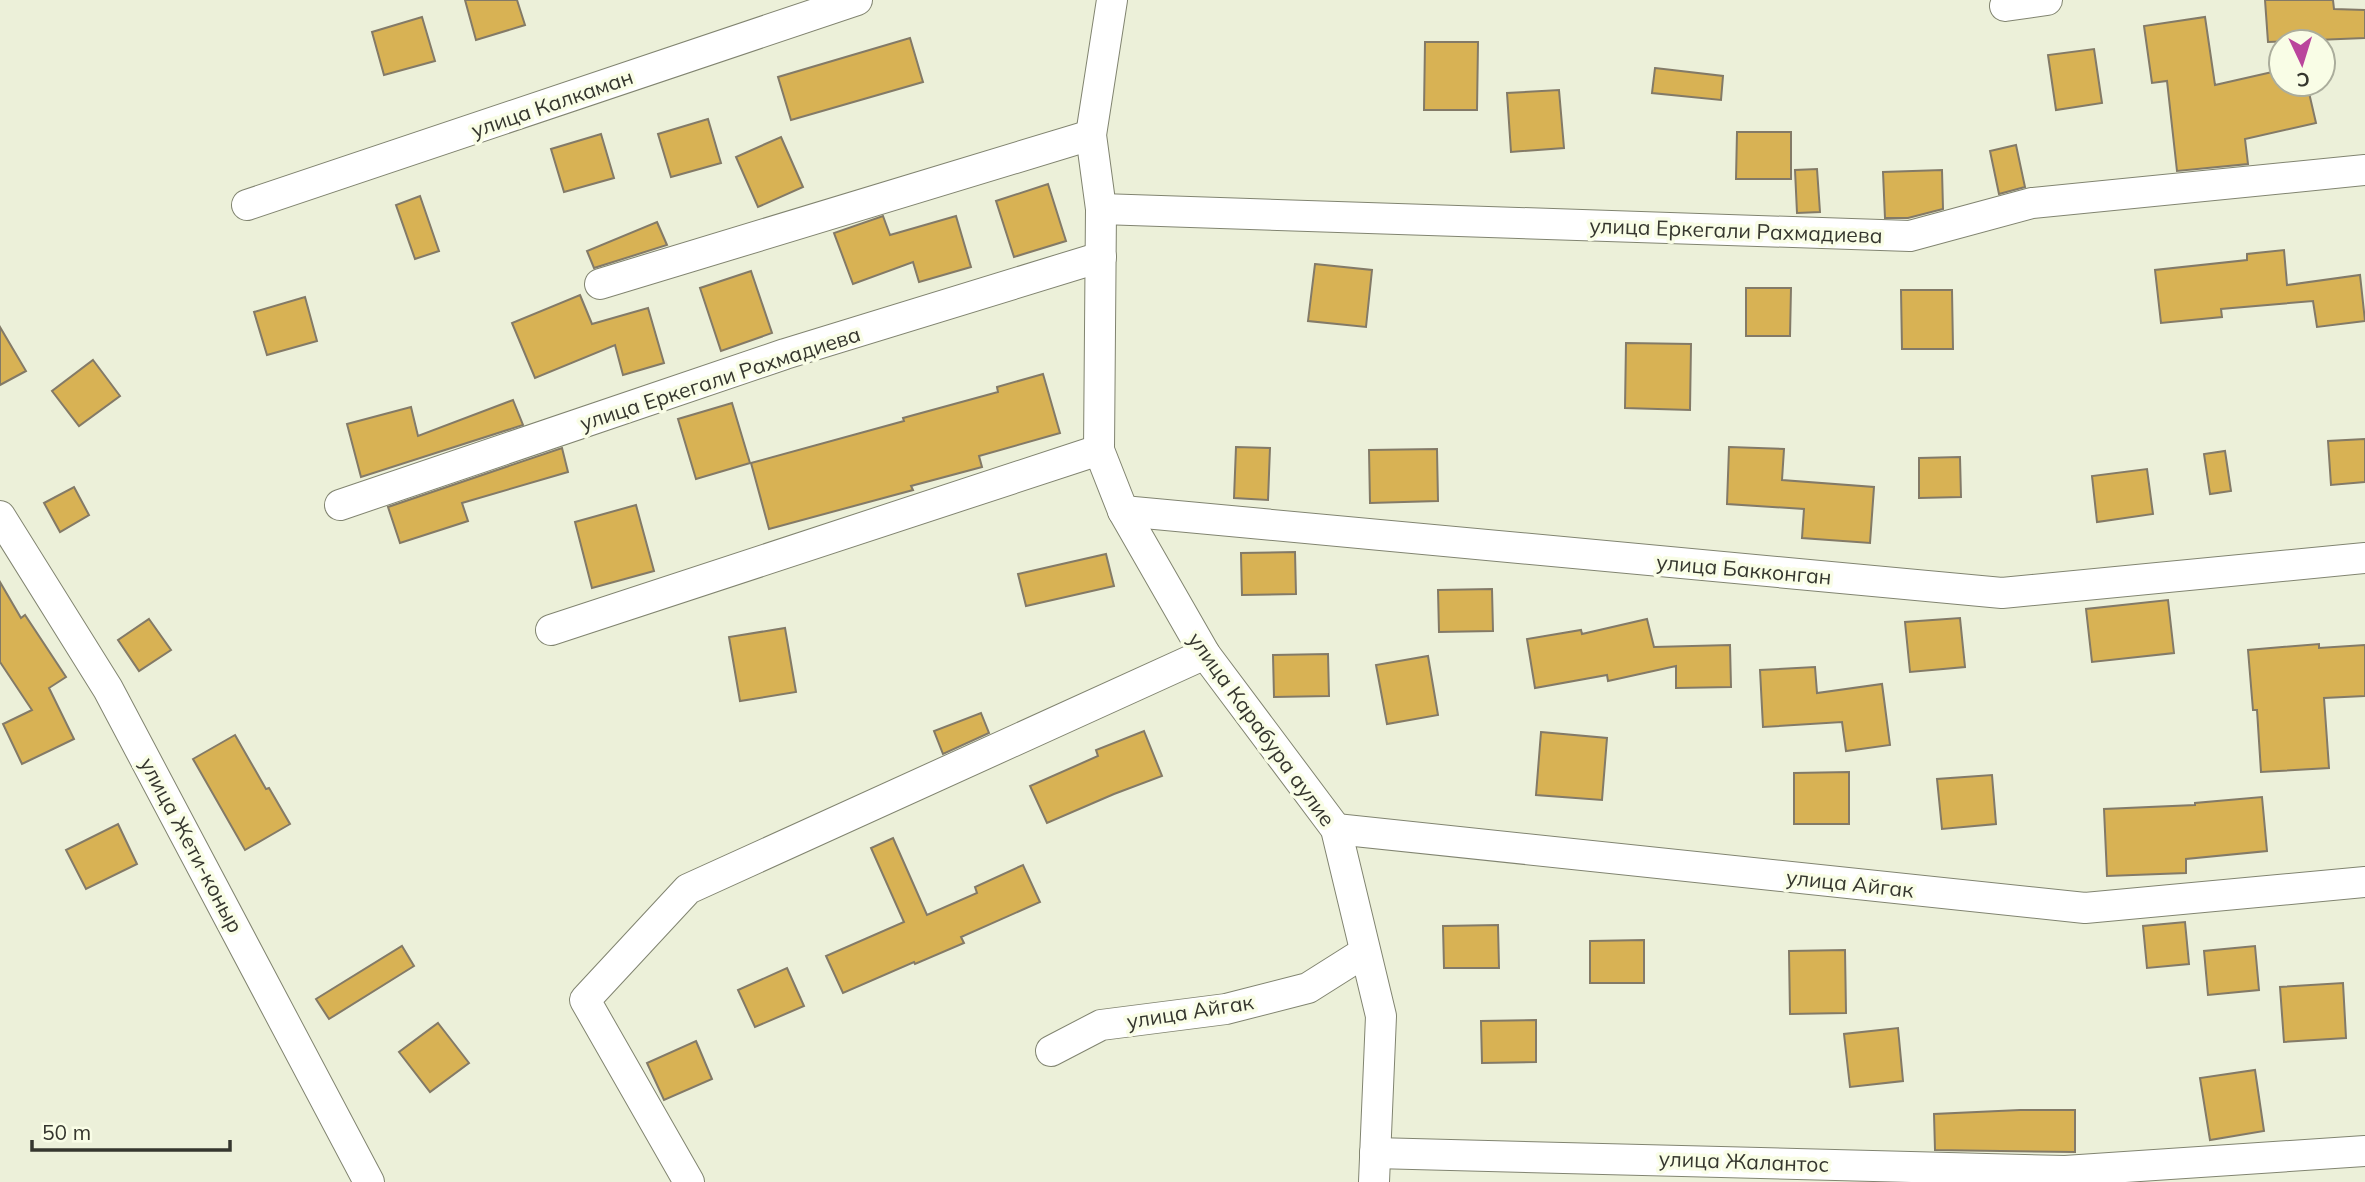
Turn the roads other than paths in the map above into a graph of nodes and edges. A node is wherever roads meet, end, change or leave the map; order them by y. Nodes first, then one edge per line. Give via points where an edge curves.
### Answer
1 (857, 0) edge
2 (1112, 0) edge
3 (2047, 0) edge
4 (2005, 6) dead end
5 (1091, 135) junction
6 (2365, 170) edge
7 (247, 205) dead end
8 (1101, 209) junction
9 (1101, 257) junction
10 (600, 285) dead end
11 (1099, 450) junction
12 (340, 505) dead end
13 (1123, 511) junction
14 (0, 516) edge
15 (2365, 558) edge
16 (551, 630) dead end
17 (1205, 654) junction
18 (1336, 829) junction
19 (2365, 882) edge
20 (1366, 952) junction
21 (1051, 1051) dead end
22 (2365, 1152) edge
23 (1375, 1153) junction
24 (369, 1182) edge
25 (689, 1182) edge
26 (1374, 1182) edge

1 - 7 street, улица Калкаман
2 - 5 street, улица Карабура аулие
3 - 4 street
5 - 8 street, улица Карабура аулие
5 - 10 street
6 - 8 street, улица Еркегали Рахмадиева via 2032,203 1910,236
8 - 9 street, улица Карабура аулие
9 - 11 street, улица Карабура аулие
9 - 12 street, улица Еркегали Рахмадиева via 785,354
11 - 13 street, улица Карабура аулие
11 - 16 street
13 - 15 street, улица Бакконган via 2002,593
13 - 17 street, улица Карабура аулие
14 - 24 street, улица Жети-коныр via 108,689
17 - 18 street, улица Карабура аулие
17 - 25 street via 688,889 585,1000
18 - 19 street, улица Айгак via 2085,908
18 - 20 street, улица Карабура аулие
20 - 21 street, улица Айгак via 1308,988 1226,1009 1101,1025
20 - 23 street, улица Карабура аулие via 1381,1016
22 - 23 street, улица Жалантос via 2065,1171
23 - 26 street, улица Карабура аулие

